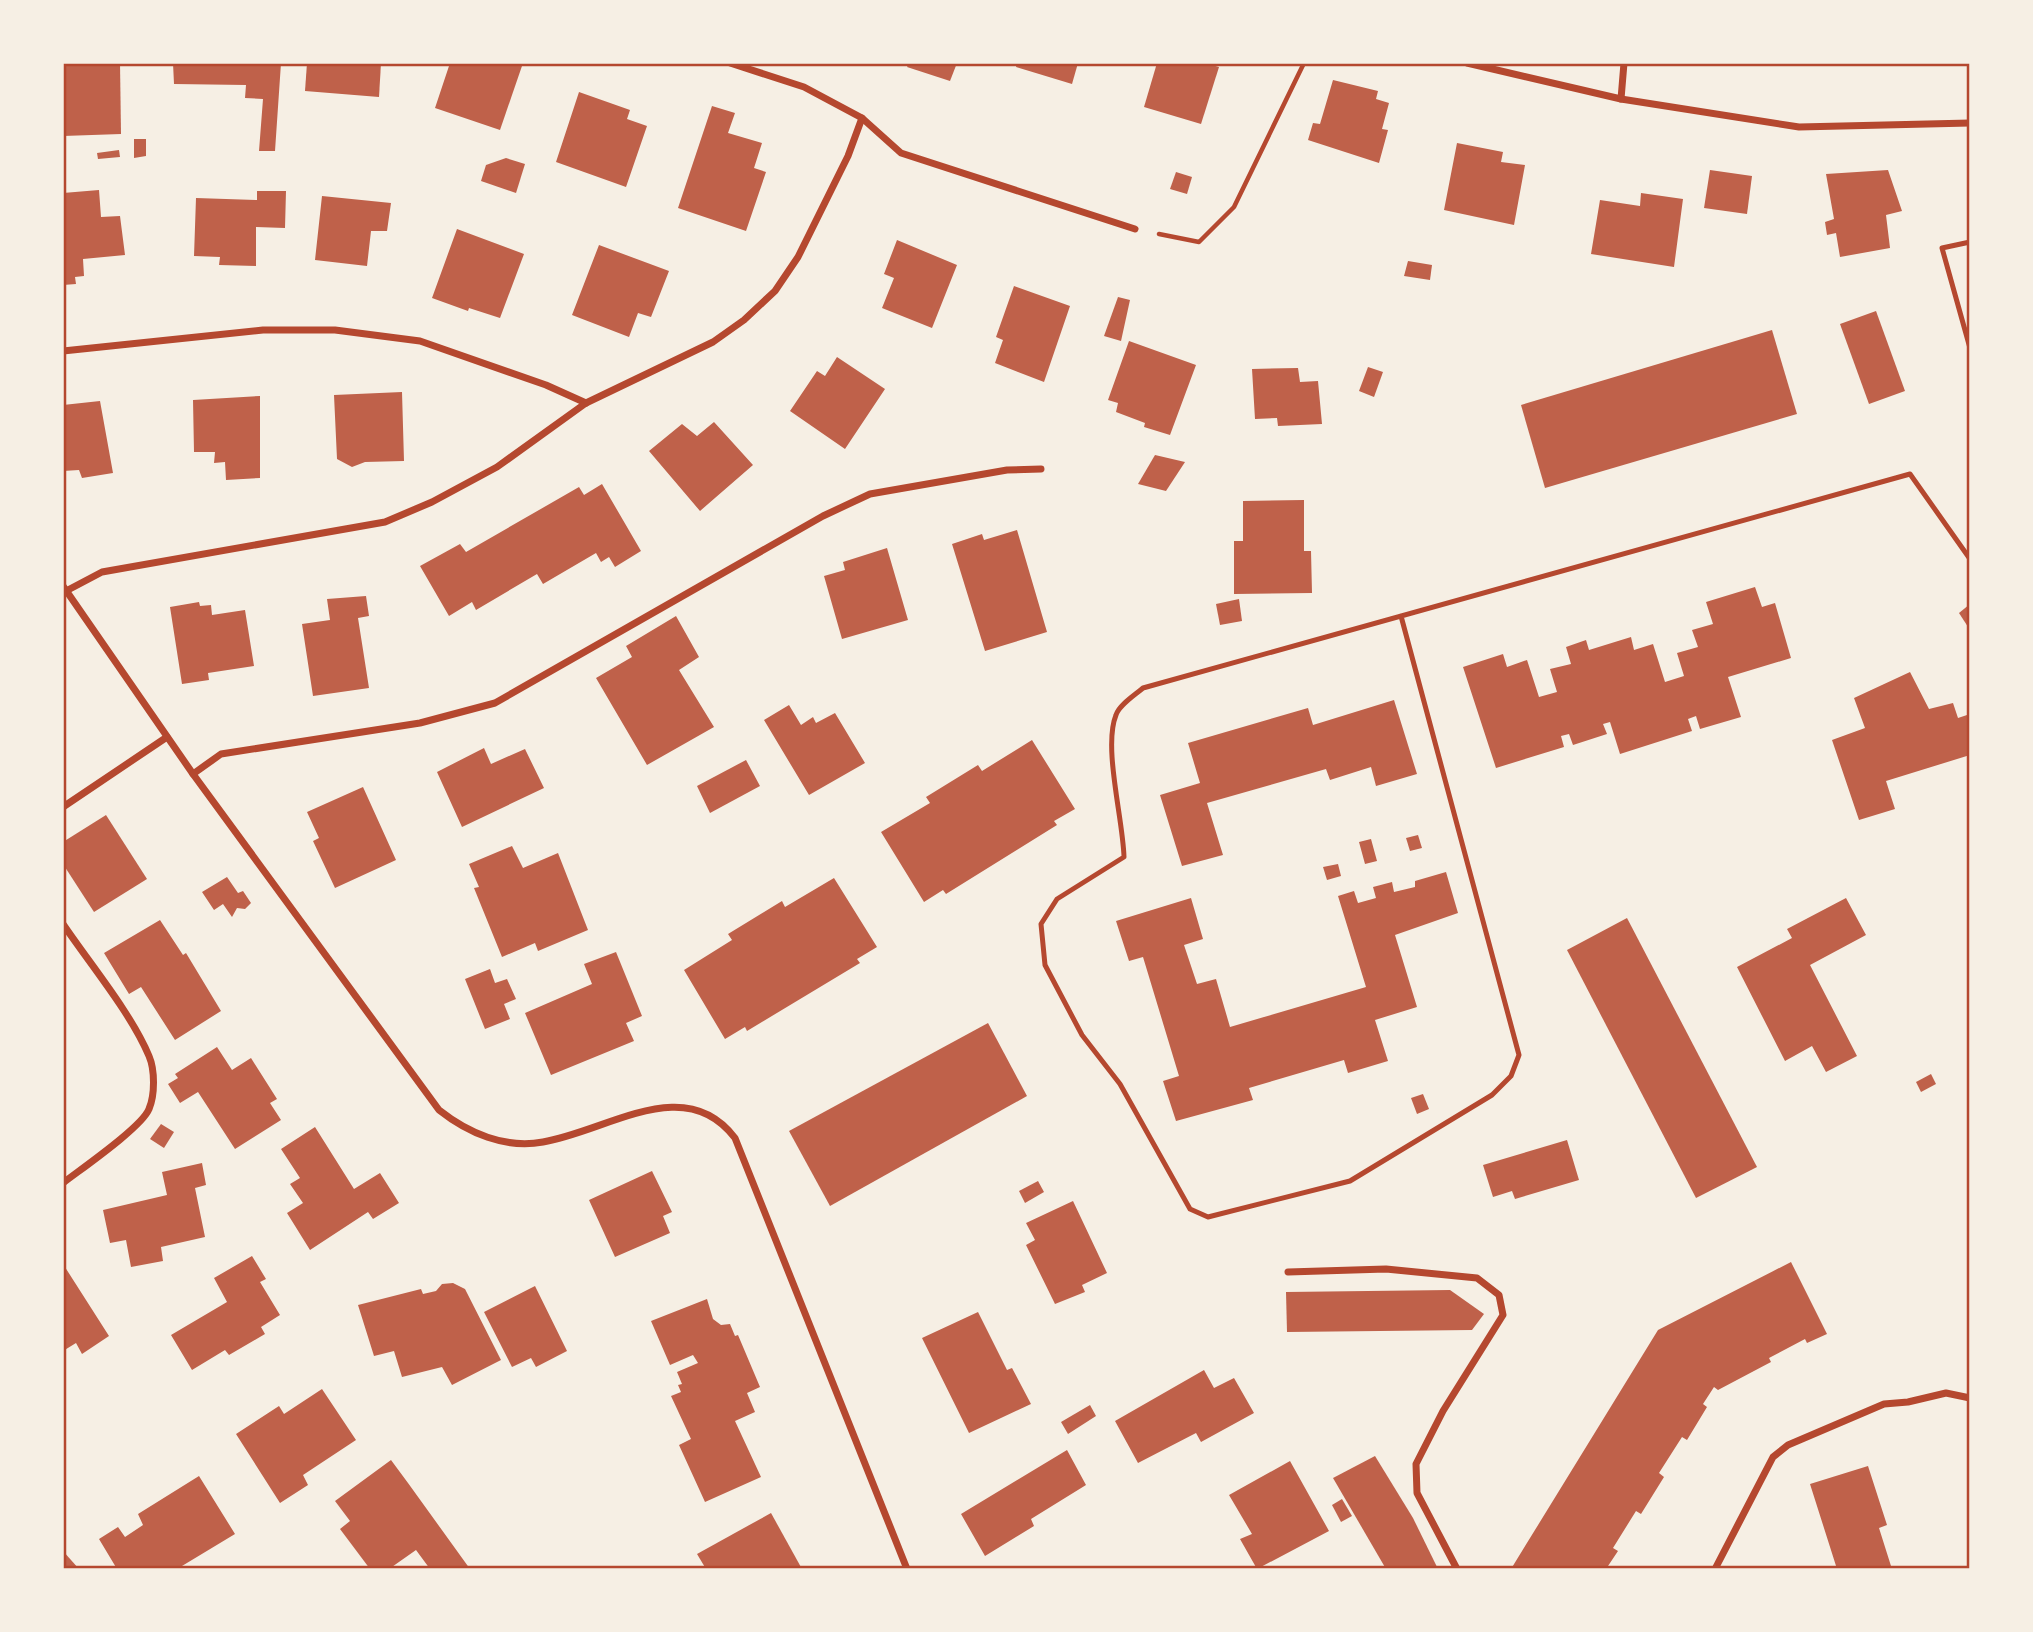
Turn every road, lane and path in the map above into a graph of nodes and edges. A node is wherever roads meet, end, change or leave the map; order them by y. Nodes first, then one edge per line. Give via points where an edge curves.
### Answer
1 (730, 63) edge
2 (1304, 63) edge
3 (1467, 63) edge
4 (1624, 63) edge
5 (1621, 99) junction
6 (862, 118) junction
7 (1970, 123) edge
8 (1135, 229) joint
9 (1970, 243) edge
10 (1970, 348) edge
11 (63, 351) edge
12 (586, 404) junction
13 (1041, 469) dead end
14 (1970, 559) edge
15 (65, 589) edge
16 (1401, 616) junction
17 (167, 737) junction
18 (192, 775) junction
19 (63, 807) edge
20 (63, 925) edge
21 (63, 1183) edge
22 (1288, 1272) dead end
23 (1970, 1398) edge
24 (907, 1569) edge
25 (1457, 1569) edge
26 (1715, 1569) edge

1 - 6 street via 804,87
2 - 8 path via 1234,207 1199,243
3 - 5 street
4 - 5 street
5 - 7 street via 1799,127
6 - 8 street via 901,153
6 - 12 street via 804,246 775,291 713,342
9 - 10 lane via 1941,248
11 - 12 street via 263,330 335,330 420,341 546,385
12 - 15 street via 497,467 385,522 102,572
13 - 18 street via 1007,470 870,494 823,516 495,703 420,723 221,754
14 - 16 lane via 1910,474
15 - 17 street
16 - 16 lane via 1143,688 1116,713 1111,748 1124,857 1056,899 1041,924 1045,965 1082,1035 1120,1084 1189,1209 1208,1217 1350,1181 1492,1095 1511,1076 1519,1055
17 - 18 street
17 - 19 street
18 - 24 street via 439,1110 455,1122 501,1141 542,1143 663,1106 695,1107 721,1119 735,1138
20 - 21 street via 139,1037 150,1059 153,1085 149,1111
22 - 25 street via 1386,1269 1477,1278 1499,1295 1503,1315 1416,1464 1417,1493
23 - 26 street via 1946,1393 1884,1404 1788,1444 1773,1457

